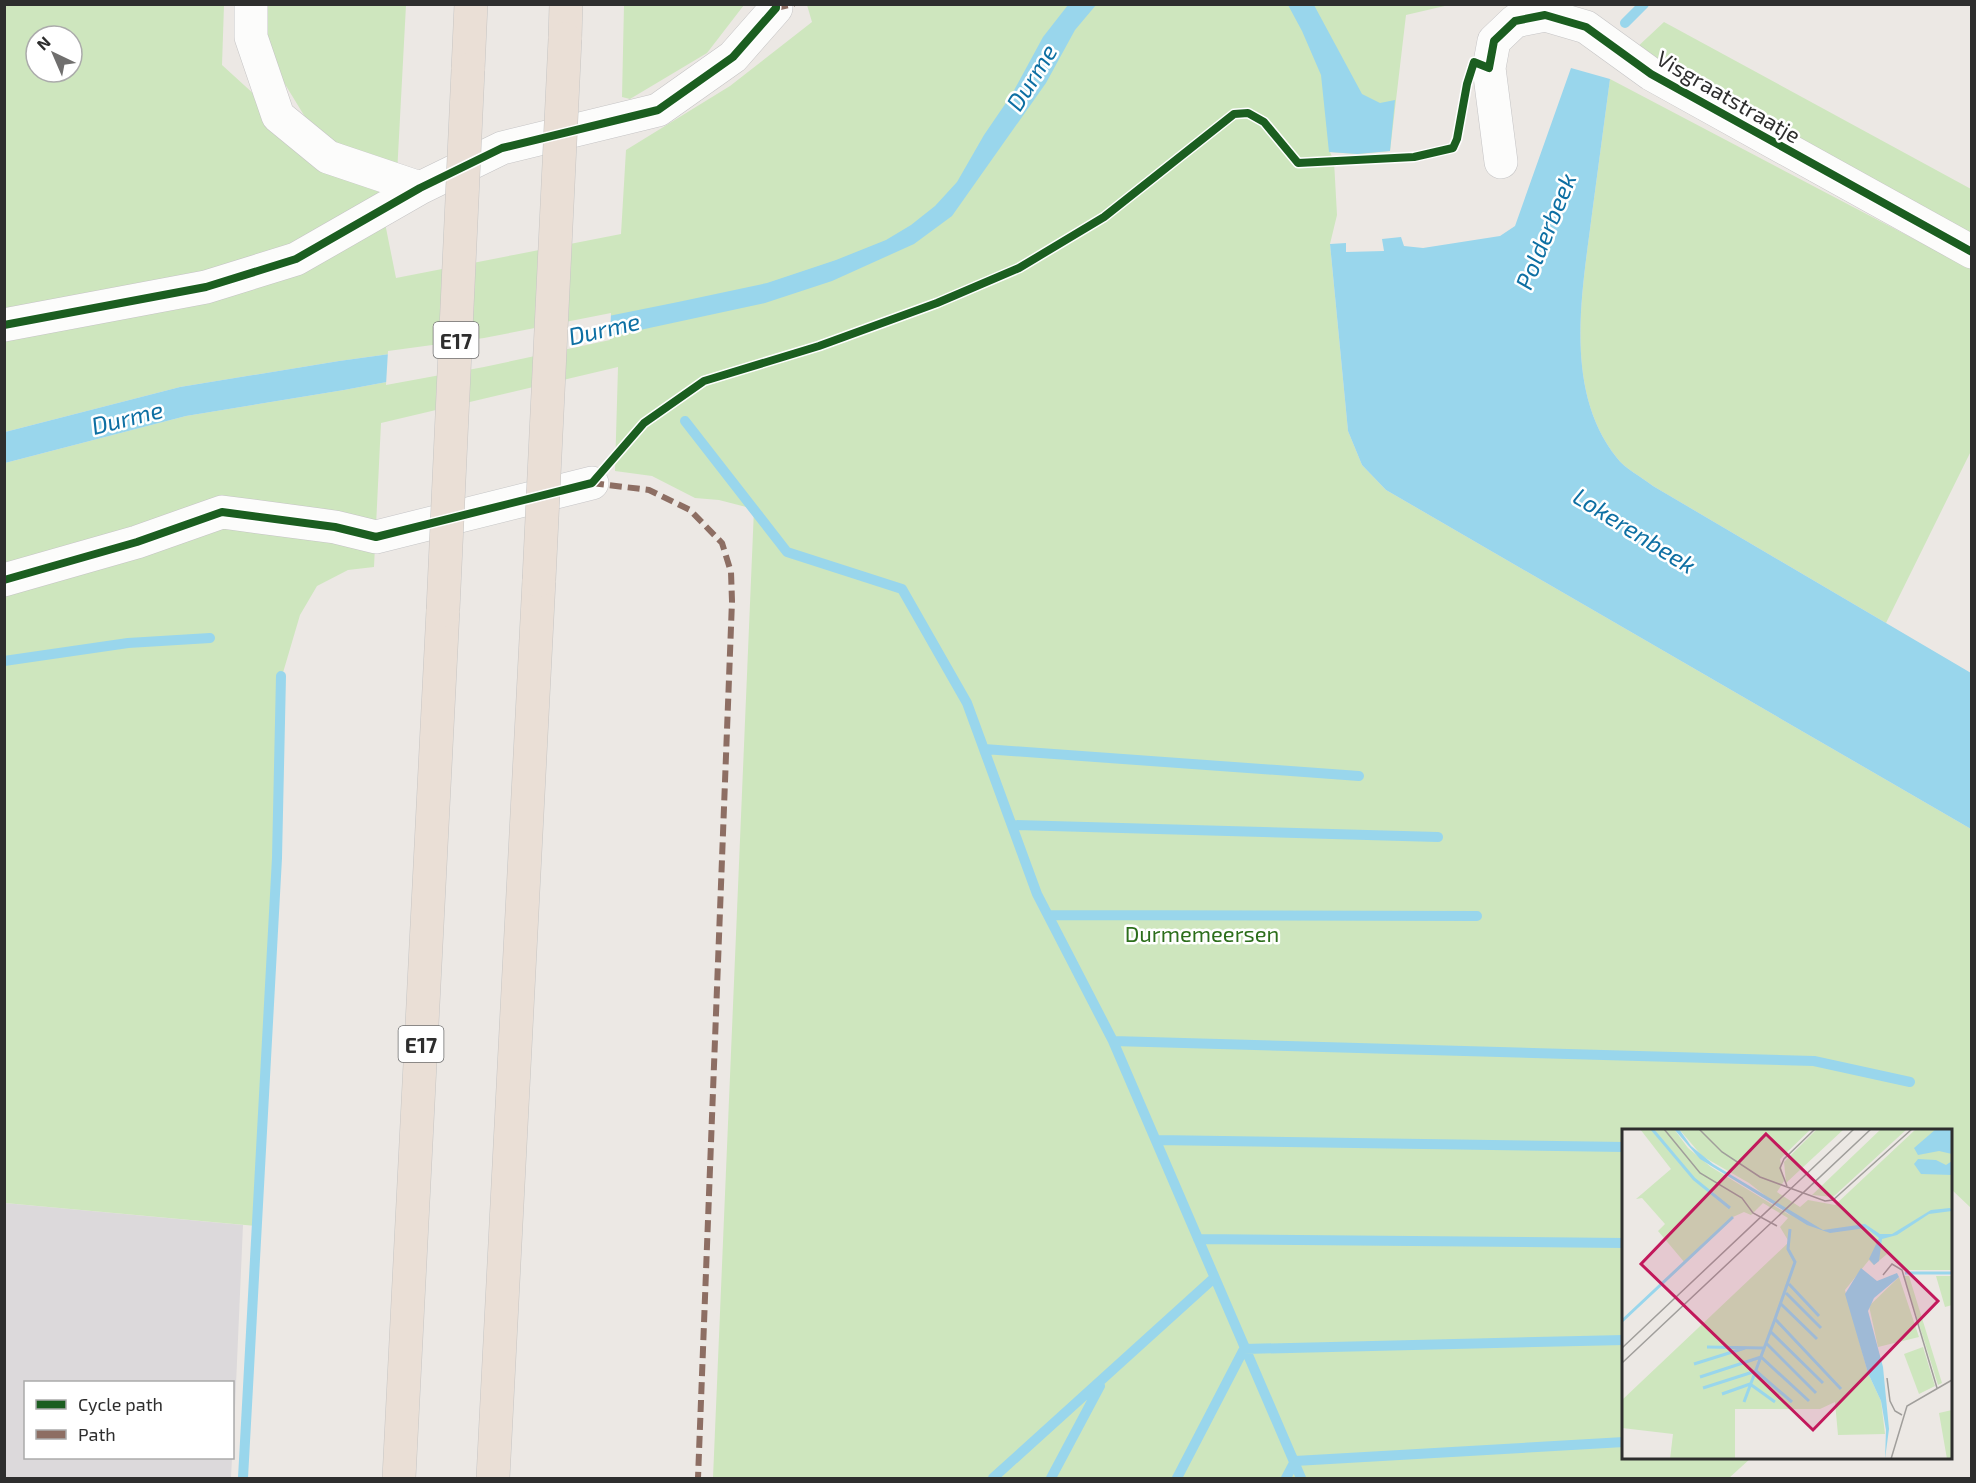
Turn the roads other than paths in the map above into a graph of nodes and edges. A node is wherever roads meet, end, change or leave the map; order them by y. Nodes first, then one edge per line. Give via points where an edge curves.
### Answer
1 (251, 4) edge
2 (471, 4) edge
3 (566, 4) edge
4 (776, 6) edge
5 (1502, 162) dead end
6 (420, 188) junction
7 (1971, 252) edge
8 (4, 325) edge
9 (592, 483) road end
10 (4, 580) edge
11 (399, 1479) edge
12 (493, 1479) edge

1 - 6 street via 251,37 278,116 328,157
2 - 11 highway, E17, bridge
3 - 12 highway, bridge
4 - 6 street via 733,57 658,110 502,148
5 - 7 street, Visgraatstraatje via 1489,68 1494,41 1515,21 1545,15 1586,27 1651,74
6 - 8 street via 296,259 206,287
9 - 10 street via 376,537 335,527 222,512 137,542

